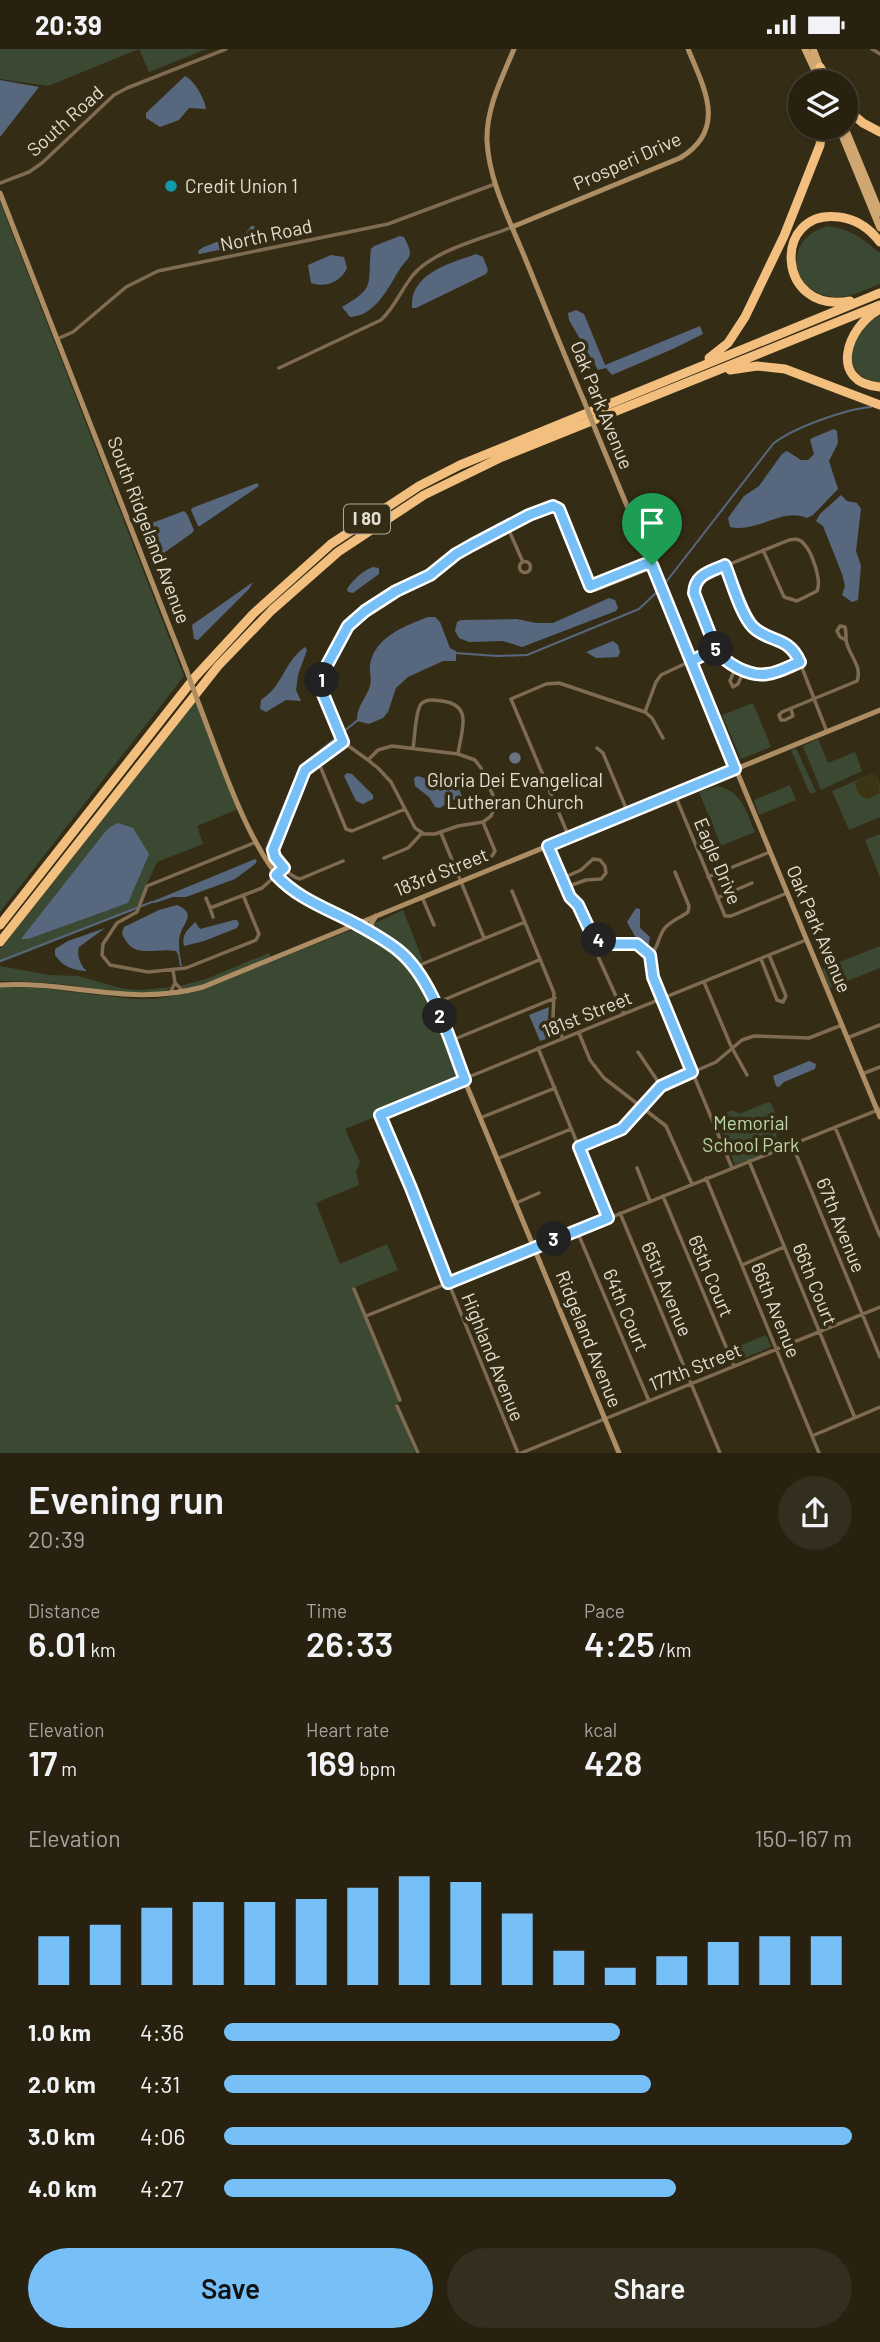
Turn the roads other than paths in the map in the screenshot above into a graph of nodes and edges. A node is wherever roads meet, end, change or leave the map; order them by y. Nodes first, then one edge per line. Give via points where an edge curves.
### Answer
1 (226, 49) edge
2 (514, 49) edge
3 (688, 49) edge
4 (805, 49) edge
5 (813, 49) edge
6 (872, 49) edge
7 (880, 54) edge
8 (815, 70) edge
9 (817, 70) edge
10 (858, 119) edge
11 (880, 132) edge
12 (821, 140) edge
13 (844, 140) edge
14 (850, 140) edge
15 (0, 183) edge
16 (495, 184) junction
17 (0, 193) edge
18 (880, 213) edge
19 (512, 227) junction
20 (880, 228) edge
21 (880, 242) edge
22 (880, 293) edge
23 (869, 297) junction
24 (880, 307) edge
25 (57, 339) junction
26 (278, 368) dead end
27 (711, 373) junction
28 (880, 387) edge
29 (880, 405) edge
30 (594, 409) junction
31 (507, 526) junction
32 (763, 550) junction
33 (523, 562) dead end
34 (652, 565) junction
35 (725, 565) junction
36 (846, 640) dead end
37 (716, 649) junction
38 (691, 661) junction
39 (800, 662) junction
40 (736, 666) junction
41 (744, 670) junction
42 (815, 699) junction
43 (791, 709) dead end
44 (880, 710) edge
45 (645, 712) junction
46 (827, 732) junction
47 (663, 738) dead end
48 (343, 742) junction
49 (413, 748) junction
50 (597, 748) dead end
51 (458, 754) junction
52 (368, 760) junction
53 (318, 761) junction
54 (735, 769) junction
55 (675, 795) junction
56 (405, 809) junction
57 (628, 813) junction
58 (483, 822) junction
59 (422, 833) junction
60 (441, 833) junction
61 (569, 837) junction
62 (256, 842) junction
63 (548, 846) junction
64 (770, 852) junction
65 (492, 856) dead end
66 (384, 857) dead end
67 (343, 861) dead end
68 (284, 868) junction
69 (675, 872) dead end
70 (276, 875) junction
71 (708, 877) junction
72 (562, 878) junction
73 (461, 882) junction
74 (752, 883) dead end
75 (566, 887) junction
76 (512, 891) dead end
77 (787, 893) junction
78 (243, 895) junction
79 (422, 897) junction
80 (205, 898) dead end
81 (717, 898) junction
82 (210, 908) junction
83 (213, 916) dead end
84 (338, 916) junction
85 (376, 916) junction
86 (525, 922) junction
87 (356, 924) junction
88 (0, 925) edge
89 (434, 925) dead end
90 (337, 932) junction
91 (374, 935) junction
92 (484, 938) junction
93 (598, 939) junction
94 (806, 940) junction
95 (0, 942) edge
96 (650, 955) junction
97 (769, 955) junction
98 (761, 959) junction
99 (540, 960) junction
100 (415, 967) junction
101 (173, 970) junction
102 (704, 981) junction
103 (175, 983) junction
104 (0, 985) edge
105 (184, 991) junction
106 (170, 994) junction
107 (555, 998) junction
108 (662, 998) junction
109 (435, 1003) junction
110 (624, 1014) junction
111 (842, 1025) junction
112 (880, 1025) edge
113 (579, 1032) junction
114 (847, 1038) junction
115 (563, 1039) junction
116 (450, 1041) junction
117 (538, 1048) junction
118 (733, 1049) junction
119 (638, 1052) dead end
120 (880, 1067) edge
121 (692, 1072) junction
122 (862, 1074) junction
123 (747, 1075) dead end
124 (465, 1080) junction
125 (661, 1086) junction
126 (555, 1088) junction
127 (642, 1106) junction
128 (879, 1110) edge
129 (380, 1115) joint
130 (880, 1117) edge
131 (480, 1118) junction
132 (835, 1126) junction
133 (571, 1129) junction
134 (792, 1144) junction
135 (579, 1147) junction
136 (497, 1159) junction
137 (749, 1161) junction
138 (637, 1168) dead end
139 (732, 1168) junction
140 (706, 1178) junction
141 (692, 1184) junction
142 (539, 1193) dead end
143 (663, 1196) junction
144 (650, 1201) junction
145 (516, 1203) junction
146 (620, 1213) junction
147 (608, 1218) junction
148 (577, 1231) junction
149 (880, 1236) edge
150 (534, 1247) junction
151 (785, 1247) junction
152 (742, 1265) junction
153 (448, 1283) junction
154 (354, 1289) dead end
155 (880, 1307) edge
156 (862, 1314) junction
157 (366, 1316) junction
158 (819, 1332) junction
159 (777, 1349) junction
160 (880, 1357) edge
161 (734, 1367) junction
162 (691, 1384) junction
163 (400, 1400) dead end
164 (649, 1401) junction
165 (397, 1406) dead end
166 (880, 1408) edge
167 (855, 1418) junction
168 (605, 1419) junction
169 (812, 1436) junction
170 (418, 1453) edge
171 (520, 1453) edge
172 (619, 1453) edge
173 (720, 1453) edge
174 (819, 1453) edge

1 - 15 street, South Road via 127,87 42,163
2 - 16 street, Oak Park Avenue via 490,114 487,139
3 - 19 street, Prosperi Drive via 709,105 708,123 695,147 680,158
4 - 8 main road
5 - 9 main road
6 - 7 street
10 - 11 highway
12 - 30 highway via 784,236 733,337 710,357
13 - 20 main road
14 - 18 main road
16 - 19 street, Oak Park Avenue
16 - 25 street, North Road via 388,224 158,271 126,287 73,332
17 - 25 street, South Ridgeland Avenue
19 - 26 street via 431,259 414,274 381,320
19 - 34 street, Oak Park Avenue, bridge
21 - 23 highway via 860,224 827,217 805,226 790,252 794,277 810,295 832,302
22 - 23 highway, I 80
23 - 30 highway, I 80
24 - 27 highway, I 80
24 - 28 highway via 856,329 847,356 856,377
25 - 62 street, South Ridgeland Avenue, bridge
27 - 29 highway via 772,366
27 - 95 highway, I 80 via 465,475 424,495 338,552 218,666
30 - 88 highway, I 80 via 419,486 312,560 211,658
31 - 33 street
31 - 34 street via 555,506 590,586 596,590
31 - 48 street via 396,591 348,626 322,681
32 - 32 street via 799,540 820,586 812,595 788,600 781,594
32 - 35 street
34 - 38 street, Oak Park Avenue
35 - 37 street via 701,576 694,593
35 - 39 street via 750,623 786,643
36 - 42 street via 859,670 858,679
37 - 38 street
37 - 40 street
38 - 45 street via 657,679
38 - 54 street, Oak Park Avenue
39 - 41 street via 767,674
39 - 42 street
40 - 41 street
40 - 41 street via 732,686
42 - 43 street
42 - 46 street
44 - 46 street, 183rd Street
45 - 47 street
45 - 61 street via 559,683 511,699
46 - 54 street, 183rd Street
48 - 52 street
48 - 53 street
49 - 51 street
49 - 51 street via 419,707 434,700 454,703 462,710
49 - 52 street via 388,746
50 - 57 street
51 - 58 street via 479,764 494,797 493,813
52 - 56 street via 391,782
53 - 56 street via 346,829 352,831
53 - 68 street via 305,770 273,850
54 - 55 street, 183rd Street
54 - 64 street, Oak Park Avenue
55 - 57 street, 183rd Street
55 - 71 street, Eagle Drive
56 - 59 street via 412,825
57 - 61 street, 183rd Street
58 - 60 street
58 - 65 street via 495,851
59 - 60 street
59 - 66 street via 408,848
60 - 73 street
61 - 63 street, 183rd Street
62 - 70 street, South Ridgeland Avenue
62 - 101 street via 147,886 135,914 117,923 101,948 110,965 148,972
63 - 72 street
63 - 73 street, 183rd Street
64 - 71 street
64 - 77 street, Oak Park Avenue
67 - 68 street via 300,879
68 - 70 street
69 - 96 street via 688,912 664,929
70 - 78 street via 262,888
70 - 84 street, Ridgeland Avenue via 296,894
71 - 81 street, Eagle Drive
72 - 75 street
72 - 75 street via 593,859 605,866 601,879
73 - 79 street, 183rd Street
73 - 92 street
74 - 81 street
75 - 93 street
76 - 86 street
77 - 81 street, Eagle Drive via 729,917
77 - 94 street, Oak Park Avenue
78 - 82 street
78 - 101 street via 259,937
79 - 85 street, 183rd Street
79 - 89 street
80 - 82 street
82 - 83 street
84 - 87 street, Ridgeland Avenue
84 - 90 street
85 - 87 street, 183rd Street
85 - 91 street via 371,924
86 - 92 street
86 - 99 street
87 - 90 street, 183rd Street
87 - 91 street, Ridgeland Avenue
90 - 105 street, 183rd Street
91 - 100 street, Ridgeland Avenue
92 - 100 street
93 - 96 street via 637,944
93 - 110 street via 597,951
94 - 97 street, 181st Street
94 - 111 street, Oak Park Avenue
96 - 108 street
97 - 98 street, 181st Street
97 - 98 street via 786,996 783,1002 777,1000
98 - 102 street, 181st Street
99 - 107 street
99 - 109 street
100 - 109 street, Ridgeland Avenue
101 - 103 street
102 - 108 street, 181st Street
102 - 118 street
103 - 105 street
103 - 106 street
104 - 106 street, 183rd Street via 44,985 131,996
105 - 106 street, 183rd Street
107 - 115 street via 554,1017
107 - 116 street
108 - 110 street, 181st Street
108 - 121 street
109 - 116 street, Ridgeland Avenue
110 - 113 street, 181st Street
111 - 114 street, Oak Park Avenue
111 - 118 street via 803,1038 754,1036
112 - 114 street
113 - 115 street, 181st Street
113 - 127 street via 596,1069
114 - 122 street, Oak Park Avenue
115 - 117 street, 181st Street
116 - 124 street, Ridgeland Avenue
117 - 124 street, 181st Street
117 - 126 street
118 - 121 street
118 - 123 street
119 - 125 street
120 - 122 street
121 - 125 street
121 - 139 street
122 - 128 street, Oak Park Avenue
124 - 129 street, 181st Street
124 - 131 street, Ridgeland Avenue
125 - 127 street
126 - 131 street
126 - 133 street
127 - 135 street via 622,1129
127 - 141 street via 670,1133
128 - 130 street, Oak Park Avenue
128 - 132 street
129 - 153 street, Highland Avenue
131 - 136 street, Ridgeland Avenue
132 - 134 street
132 - 149 street
133 - 135 street
133 - 136 street
134 - 137 street
134 - 156 street, 67th Avenue
135 - 147 street
136 - 145 street, Ridgeland Avenue
137 - 139 street
137 - 151 street, 66th Court
138 - 144 street
139 - 140 street
140 - 141 street
140 - 152 street, 66th Avenue
141 - 143 street
142 - 145 street
143 - 144 street
143 - 161 street, 65th Court
144 - 146 street
145 - 150 street, Ridgeland Avenue
146 - 147 street
146 - 162 street, 65th Avenue
147 - 148 street
148 - 150 street
148 - 164 street, 64th Court
150 - 153 street
150 - 168 street, Ridgeland Avenue
151 - 152 street
151 - 158 street, 66th Court
152 - 159 street, 66th Avenue
153 - 157 street
153 - 171 street, Highland Avenue
154 - 157 street
155 - 156 street, 177th Street
156 - 158 street, 177th Street
156 - 160 street, 67th Avenue
157 - 163 street
158 - 159 street, 177th Street
158 - 167 street, 66th Court
159 - 161 street, 177th Street
159 - 169 street, 66th Avenue
161 - 162 street, 177th Street
162 - 164 street, 177th Street
162 - 173 street, 65th Avenue
164 - 168 street, 177th Street
165 - 170 street
166 - 167 street
167 - 169 street
168 - 171 street, 177th Street
168 - 172 street, Ridgeland Avenue
169 - 174 street, 66th Avenue

